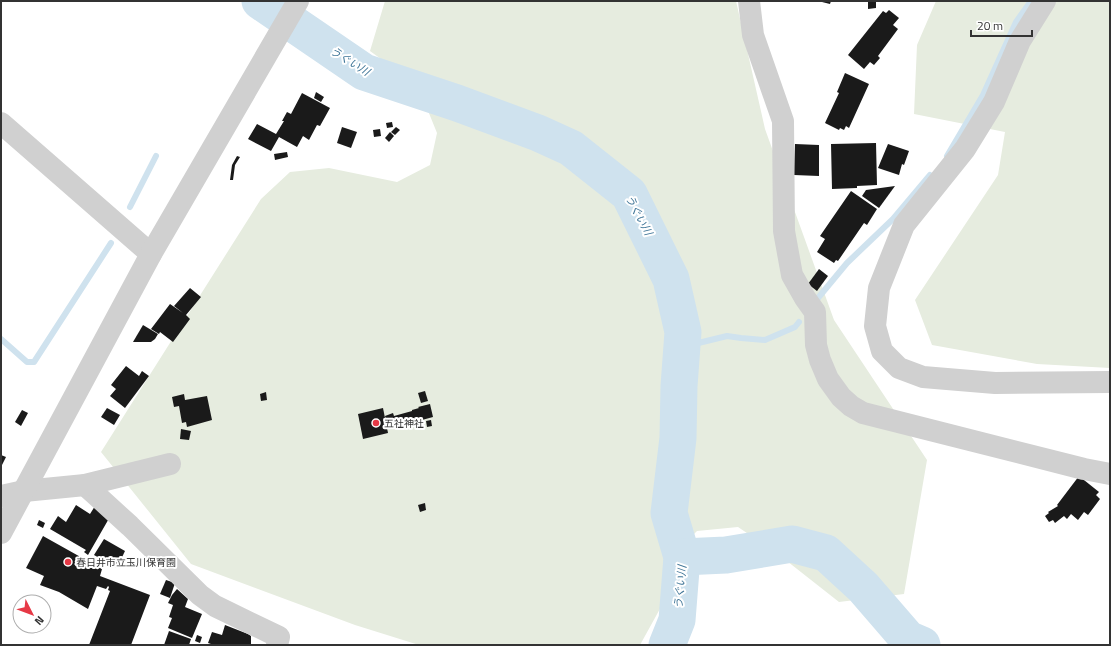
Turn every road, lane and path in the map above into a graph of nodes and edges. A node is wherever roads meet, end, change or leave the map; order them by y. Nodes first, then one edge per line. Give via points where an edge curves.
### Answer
1 (298, 1) edge
2 (749, 1) edge
3 (1045, 1) edge
4 (1, 123) edge
5 (151, 254) junction
6 (1110, 382) edge
7 (170, 464) dead end
8 (1110, 474) edge
9 (85, 486) junction
10 (24, 491) junction
11 (1, 496) edge
12 (1, 533) edge
13 (277, 645) edge

1 - 5 street
2 - 8 street via 753,35 783,121 784,231 790,267 801,292 815,312 816,345 820,360 834,388 846,402 862,412
3 - 6 street via 1020,41 994,102 966,149 904,224 879,288 875,326 882,351 899,368 923,378 995,383
4 - 5 street
5 - 10 street
7 - 9 street
9 - 10 street
9 - 13 street via 200,595 215,606 279,637
10 - 11 street
10 - 12 street

